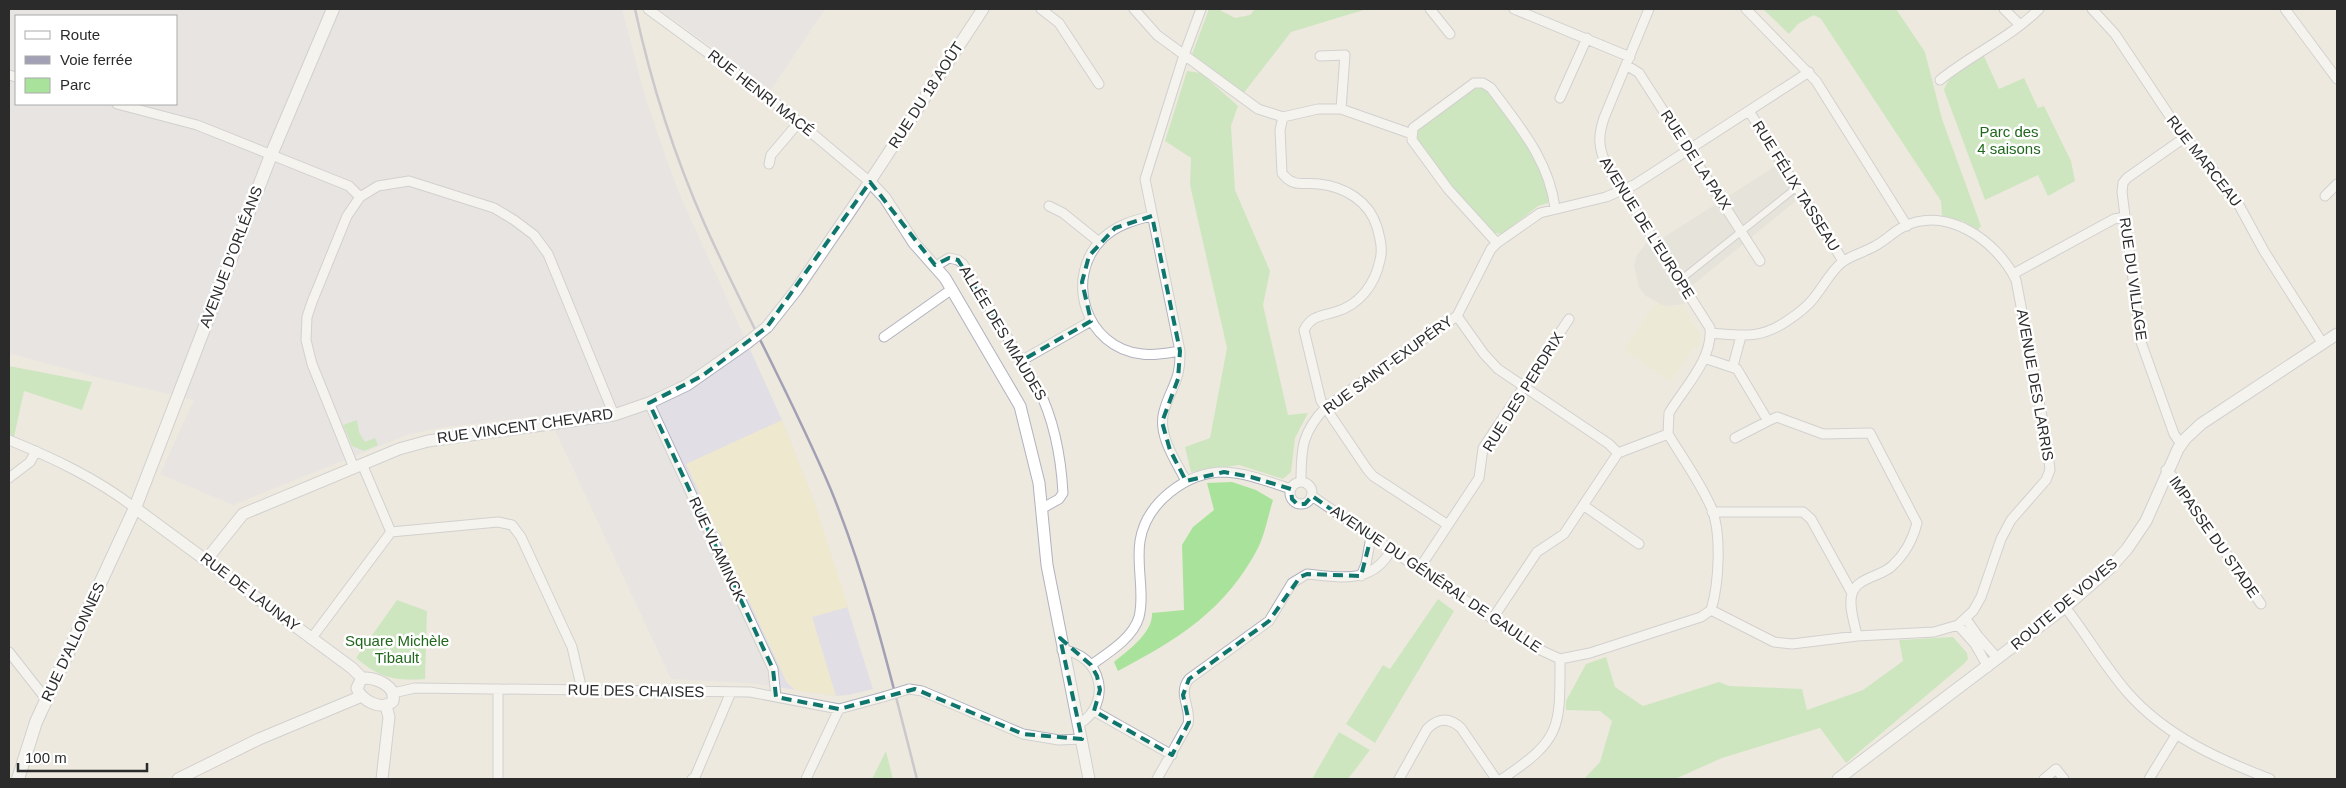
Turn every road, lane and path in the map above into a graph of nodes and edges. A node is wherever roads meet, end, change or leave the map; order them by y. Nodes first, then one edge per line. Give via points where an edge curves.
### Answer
1 (333, 9) edge
2 (648, 9) edge
3 (983, 9) edge
4 (1041, 9) edge
5 (1134, 9) edge
6 (1201, 9) edge
7 (1430, 9) edge
8 (1514, 9) edge
9 (1649, 9) edge
10 (1746, 9) edge
11 (2004, 9) edge
12 (2039, 9) edge
13 (2092, 9) edge
14 (2284, 9) edge
15 (2020, 25) junction
16 (1450, 34) dead end
17 (1586, 38) junction
18 (1184, 55) junction
19 (1320, 56) dead end
20 (1628, 61) junction
21 (1810, 72) junction
22 (2337, 79) edge
23 (1940, 80) dead end
24 (1099, 84) dead end
25 (1560, 98) dead end
26 (121, 105) edge
27 (1341, 109) junction
28 (1749, 111) junction
29 (1283, 116) junction
30 (799, 122) junction
31 (1412, 134) junction
32 (2184, 138) junction
33 (1689, 150) junction
34 (271, 156) junction
35 (768, 160) dead end
36 (870, 182) junction
37 (2337, 184) edge
38 (1797, 187) junction
39 (1622, 189) junction
40 (2326, 196) dead end
41 (360, 197) junction
42 (1049, 206) dead end
43 (1555, 208) junction
44 (1152, 216) junction
45 (2125, 217) junction
46 (1908, 226) junction
47 (1741, 232) junction
48 (1099, 242) junction
49 (1496, 243) junction
50 (1760, 261) dead end
51 (1843, 261) junction
52 (936, 266) junction
53 (2013, 274) junction
54 (1679, 281) junction
55 (952, 290) junction
56 (1457, 316) junction
57 (1569, 319) dead end
58 (1091, 321) junction
59 (1710, 333) junction
60 (2337, 334) edge
61 (1742, 336) junction
62 (884, 337) dead end
63 (2323, 344) junction
64 (1180, 351) junction
65 (1704, 358) junction
66 (1021, 361) junction
67 (1733, 366) junction
68 (1524, 387) junction
69 (649, 403) junction
70 (1326, 407) junction
71 (614, 415) junction
72 (1768, 421) junction
73 (1668, 434) junction
74 (1735, 438) dead end
75 (9, 440) edge
76 (2181, 444) junction
77 (36, 451) junction
78 (1618, 453) junction
79 (358, 466) junction
80 (2166, 470) junction
81 (9, 478) edge
82 (1186, 481) junction
83 (1301, 482) junction
84 (1291, 489) junction
85 (1312, 496) junction
86 (1583, 506) junction
87 (135, 508) junction
88 (1042, 509) junction
89 (1712, 512) junction
90 (1448, 525) junction
91 (391, 532) junction
92 (1371, 537) junction
93 (1639, 544) dead end
94 (1391, 550) junction
95 (207, 559) junction
96 (1419, 569) junction
97 (1361, 576) junction
98 (1852, 593) junction
99 (2261, 604) dead end
100 (2065, 607) junction
101 (1711, 610) junction
102 (1494, 618) junction
103 (1962, 622) junction
104 (1857, 636) junction
105 (312, 638) junction
106 (1062, 650) junction
107 (9, 652) edge
108 (1560, 659) junction
109 (1998, 659) junction
110 (1091, 665) junction
111 (1988, 667) junction
112 (363, 679) junction
113 (498, 689) junction
114 (582, 690) junction
115 (731, 692) junction
116 (393, 693) junction
117 (362, 696) junction
118 (776, 697) junction
119 (46, 699) junction
120 (386, 706) junction
121 (840, 710) junction
122 (1094, 711) junction
123 (1079, 724) junction
124 (2176, 735) junction
125 (1082, 739) junction
126 (1172, 755) junction
127 (18, 779) edge
128 (178, 779) edge
129 (382, 779) edge
130 (498, 779) edge
131 (692, 779) edge
132 (806, 779) edge
133 (1089, 779) edge
134 (1157, 779) edge
135 (1399, 779) edge
136 (1496, 779) edge
137 (1502, 779) edge
138 (1838, 779) edge
139 (2044, 779) edge
140 (2064, 779) edge
141 (2149, 779) edge
142 (2270, 779) edge

1 - 34 main road, AVENUE D'ORLÉANS
2 - 30 street, RUE HENRI MACÉ
3 - 36 street, RUE DU 18 AOÛT
4 - 24 street via 1059,23
5 - 18 street via 1157,35
6 - 18 street
7 - 16 street
8 - 17 street, RUE DE LA PAIX
9 - 20 street, AVENUE DE L'EUROPE
10 - 21 street
11 - 15 street
12 - 15 street
13 - 32 street, RUE MARCEAU via 2115,34
14 - 22 street
15 - 23 street
17 - 20 street, RUE DE LA PAIX
17 - 25 street
18 - 29 street via 1258,109
18 - 44 street via 1147,167 1145,179
19 - 27 street via 1345,55
20 - 33 street, RUE DE LA PAIX
20 - 39 street, AVENUE DE L'EUROPE via 1604,118 1599,139 1602,156
21 - 28 street, RUE SAINT-EXUPÉRY
21 - 46 street
26 - 34 street via 197,125
27 - 29 street via 1318,109
27 - 31 street
28 - 33 street, RUE SAINT-EXUPÉRY
28 - 38 street, RUE FÉLIX TASSEAU
29 - 70 street via 1280,130 1285,178 1297,185 1337,187 1353,195 1367,207 1376,222 1381,241 1382,256 1369,289 1355,303 1308,322 1304,330 1321,401
30 - 35 street
30 - 36 street, RUE HENRI MACÉ
31 - 43 street via 1413,128 1474,82 1483,83 1491,88 1538,152 1549,177
31 - 49 street via 1412,140 1430,168
32 - 45 street, RUE DU VILLAGE via 2123,183
32 - 63 street, RUE MARCEAU via 2240,207
33 - 39 street, RUE SAINT-EXUPÉRY via 1634,185
33 - 47 street, RUE DE LA PAIX
34 - 41 street via 349,186
34 - 87 main road, AVENUE D'ORLÉANS
36 - 52 street via 885,198 914,243
36 - 69 street, RUE VINCENT CHEVARD, bridge via 767,327 687,385
37 - 40 street
38 - 47 street
38 - 51 street, RUE FÉLIX TASSEAU
39 - 43 street, RUE SAINT-EXUPÉRY via 1606,197
39 - 54 street, AVENUE DE L'EUROPE
41 - 71 street via 378,186 409,181 494,208 534,235 548,254
41 - 79 street via 347,216 312,302 307,317 306,340 312,364
42 - 48 street
43 - 49 street, RUE SAINT-EXUPÉRY via 1540,213
44 - 48 street via 1115,228
44 - 64 street
45 - 53 street via 2114,219
45 - 76 street, RUE DU VILLAGE via 2141,342 2174,434
46 - 51 street via 1869,250
46 - 53 street via 1953,222 1984,242
47 - 50 street, RUE DE LA PAIX
47 - 54 street
48 - 58 street via 1089,256 1082,282
49 - 56 street, RUE SAINT-EXUPÉRY
51 - 61 street via 1813,299 1786,322 1764,332
52 - 55 street
52 - 66 street, ALLÉE DES MIAUDES via 949,258 958,260
53 - 103 street, AVENUE DES LARRIS via 2022,304 2050,470 2042,487 2012,520 1981,597
54 - 59 street, AVENUE DE L'EUROPE via 1708,323
55 - 62 street
55 - 88 street via 1020,406
56 - 68 street via 1488,360
56 - 70 street, RUE SAINT-EXUPÉRY
57 - 68 street, RUE DES PERDRIX
58 - 64 street via 1107,340 1128,351 1143,354
58 - 66 street
59 - 61 street
59 - 65 street via 1711,341
60 - 63 street, ROUTE DE VOVES
61 - 67 street
63 - 76 street, ROUTE DE VOVES via 2201,424
64 - 82 street via 1178,379 1163,412 1162,422 1168,445
65 - 67 street
65 - 73 street via 1670,413
66 - 88 street, ALLÉE DES MIAUDES via 1046,404 1062,485 1059,499
67 - 72 street via 1742,375
68 - 78 street
68 - 90 street, RUE DES PERDRIX via 1484,448 1479,478
69 - 71 street, RUE VINCENT CHEVARD
69 - 118 street, RUE VLAMINCK via 772,669
70 - 83 street, RUE SAINT-EXUPÉRY via 1313,421 1303,440
70 - 90 street via 1332,421 1373,476
71 - 79 street, RUE VINCENT CHEVARD via 428,441
72 - 74 street
72 - 98 street via 1777,416 1823,434 1870,433 1917,524 1913,538 1891,567 1857,586
73 - 78 street
73 - 89 street
75 - 77 street
76 - 80 street, ROUTE DE VOVES
77 - 81 street via 30,462
77 - 87 street via 95,480
78 - 86 street
79 - 91 street
79 - 95 street, RUE VINCENT CHEVARD via 243,514
80 - 99 street, IMPASSE DU STADE
80 - 100 street, ROUTE DE VOVES via 2146,521 2128,549
82 - 84 street via 1224,472
82 - 110 street via 1164,498 1147,520 1140,540 1140,600 1135,625 1118,645
83 - 84 street
83 - 85 street via 1310,486
84 - 85 street via 1292,499 1297,504 1305,504
85 - 92 street, AVENUE DU GÉNÉRAL DE GAULLE
86 - 93 street
86 - 102 street via 1564,534 1538,552
87 - 95 street, RUE DE LAUNAY
87 - 119 main road, RUE D'ALLONNES
88 - 106 street via 1047,565
89 - 98 street via 1803,512 1811,519
89 - 101 street via 1717,525 1716,593
90 - 96 street, RUE DES PERDRIX
91 - 105 street
91 - 114 street via 498,522 512,525 521,537 572,647
92 - 94 street, AVENUE DU GÉNÉRAL DE GAULLE
92 - 97 street
94 - 96 street, AVENUE DU GÉNÉRAL DE GAULLE
94 - 97 street via 1381,564
95 - 105 street, RUE DE LAUNAY
96 - 102 street, AVENUE DU GÉNÉRAL DE GAULLE
97 - 126 street via 1307,574 1300,577 1292,583 1269,622 1189,679 1184,685 1183,695 1189,722
98 - 104 street
100 - 109 street, ROUTE DE VOVES
100 - 124 street via 2128,694
101 - 104 street via 1774,642 1792,644
101 - 108 street, AVENUE DU GÉNÉRAL DE GAULLE via 1701,617 1590,653
102 - 108 street, AVENUE DU GÉNÉRAL DE GAULLE via 1534,647
103 - 104 street via 1934,632
103 - 109 street
103 - 111 street
105 - 112 street, RUE DE LAUNAY
106 - 110 street via 1072,651
106 - 123 street
107 - 119 street
108 - 137 street via 1558,724 1532,759
109 - 111 street, ROUTE DE VOVES
110 - 122 street via 1100,690
111 - 138 street, ROUTE DE VOVES
112 - 116 street, RUE DE LAUNAY via 385,684
112 - 117 street via 357,688
113 - 114 street, RUE DES CHAISES
113 - 116 street, RUE DES CHAISES via 415,688
113 - 130 street
114 - 115 street, RUE DES CHAISES
115 - 118 street, RUE DES CHAISES
115 - 131 street via 696,777
116 - 120 street via 393,701
117 - 120 street
117 - 128 street via 259,739
118 - 121 street, RUE DES CHAISES
119 - 127 main road, RUE D'ALLONNES
120 - 129 street via 390,717
121 - 125 street, RUE DES CHAISES, bridge via 909,689 922,691 1023,734 1057,740
121 - 132 street
122 - 123 street
122 - 126 street
123 - 125 street
124 - 141 street
124 - 142 street via 2225,762
125 - 133 street
126 - 134 street
135 - 136 street via 1427,729 1443,719 1453,721 1460,728
139 - 140 street via 2056,770

